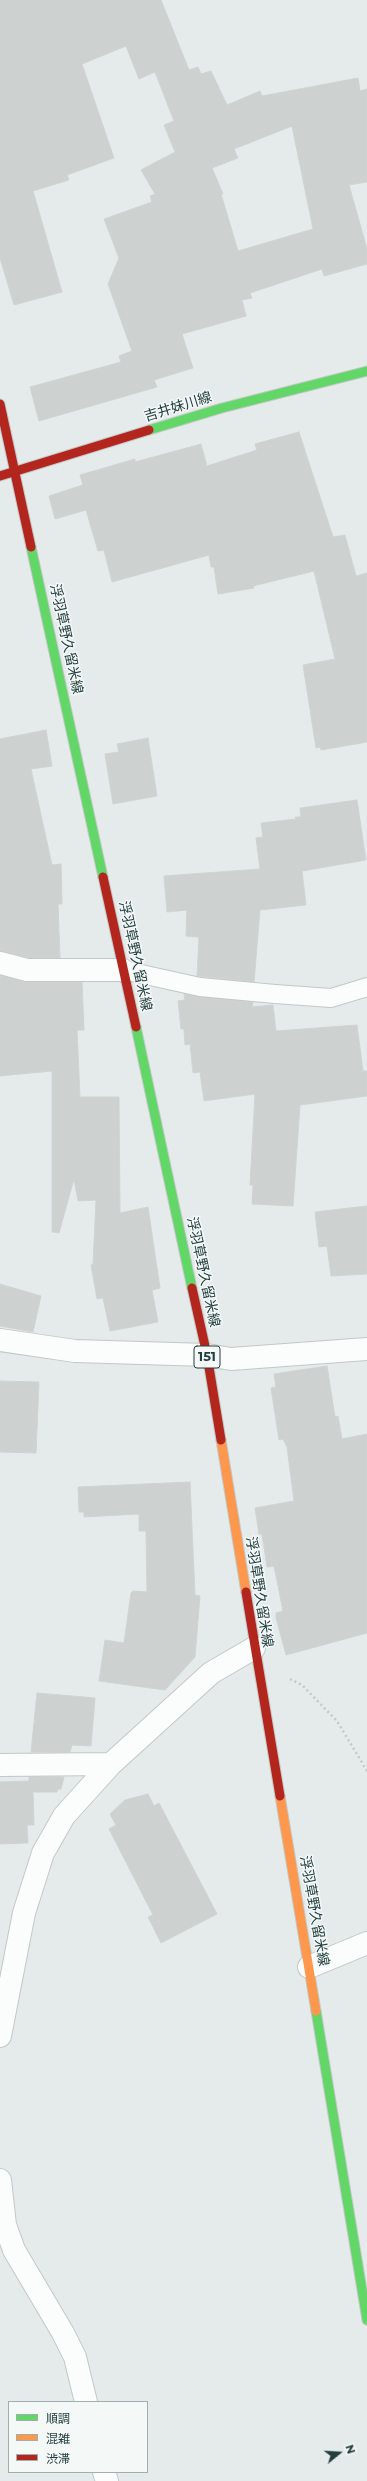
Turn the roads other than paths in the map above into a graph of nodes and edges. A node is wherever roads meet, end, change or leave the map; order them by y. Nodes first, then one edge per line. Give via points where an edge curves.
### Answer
1 (367, 371) edge
2 (0, 404) edge
3 (16, 473) junction
4 (0, 476) edge
5 (0, 963) edge
6 (123, 970) junction
7 (367, 987) edge
8 (0, 1340) edge
9 (367, 1349) edge
10 (207, 1355) junction
11 (256, 1656) junction
12 (0, 1764) edge
13 (111, 1764) junction
14 (367, 1942) edge
15 (309, 1968) junction
16 (0, 2036) edge
17 (0, 2180) edge
18 (367, 2320) edge
19 (86, 2401) edge

1 - 3 main road, 吉井妹川線 via 222,408
2 - 3 main road, 浮羽草野久留米線 / 151
3 - 4 main road, 吉井妹川線
3 - 6 main road, 浮羽草野久留米線 / 151
5 - 6 street via 26,970
6 - 7 lane via 200,988 331,998
6 - 10 main road, 浮羽草野久留米線 / 151
8 - 10 street via 75,1350
9 - 10 street via 232,1359
10 - 11 main road, 浮羽草野久留米線 / 151
11 - 13 street via 211,1673
11 - 15 main road, 浮羽草野久留米線 / 151
12 - 13 street
13 - 16 street via 64,1816 43,1853 24,1913
14 - 15 street
15 - 18 main road, 浮羽草野久留米線 / 151
17 - 19 street via 5,2225 14,2250 74,2357

